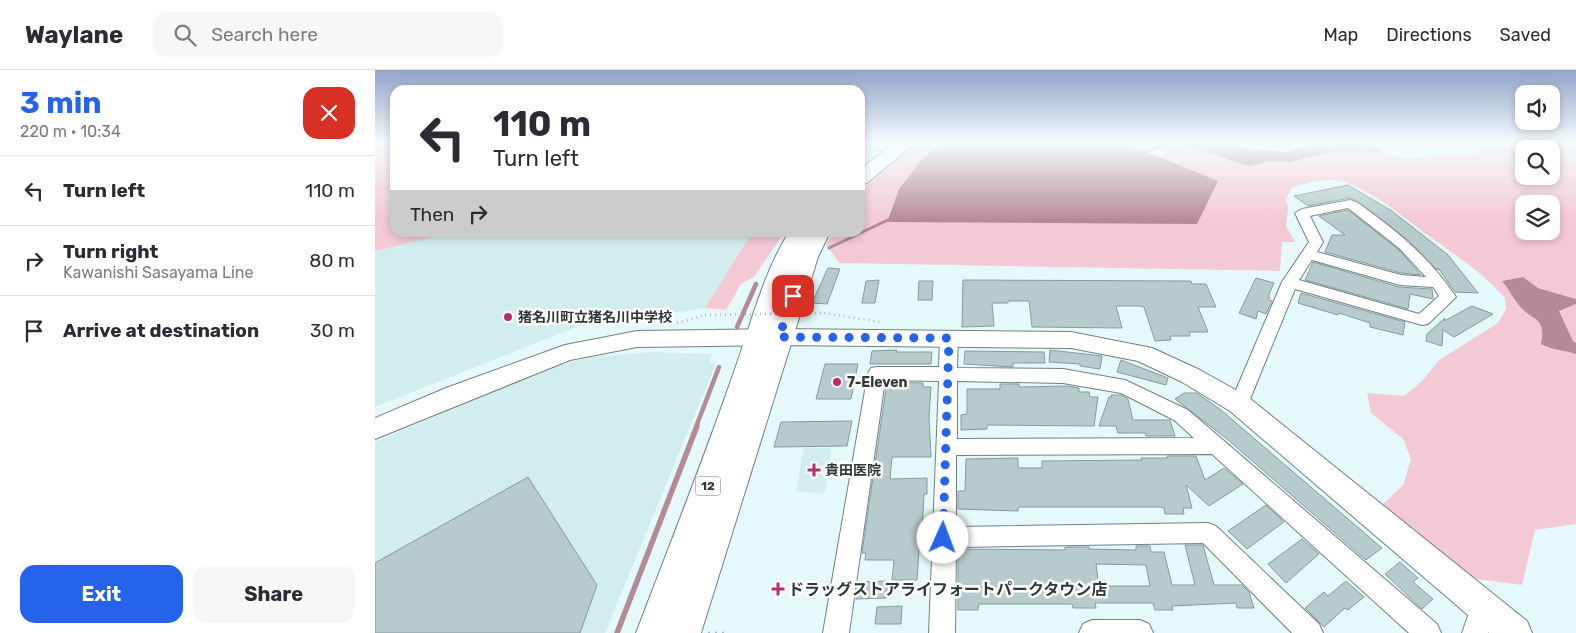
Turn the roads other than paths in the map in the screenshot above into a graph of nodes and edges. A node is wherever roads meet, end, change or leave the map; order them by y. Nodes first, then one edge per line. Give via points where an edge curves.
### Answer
1 (797, 237) edge
2 (816, 237) edge
3 (1309, 254) junction
4 (1290, 282) junction
5 (1439, 282) junction
6 (768, 338) junction
7 (949, 338) junction
8 (947, 374) junction
9 (1239, 404) junction
10 (375, 429) edge
11 (1217, 446) junction
12 (946, 447) junction
13 (943, 538) junction
14 (1483, 607) junction
15 (656, 633) edge
16 (681, 633) edge
17 (836, 633) edge
18 (941, 633) edge
19 (1092, 633) edge
20 (1140, 633) edge
21 (1310, 633) edge
22 (1428, 633) edge
23 (1475, 633) edge
24 (1515, 633) edge

1 - 6 main road, 12 via 788,252
2 - 6 main road, 12
3 - 4 street
3 - 5 street via 1401,280
3 - 5 street via 1317,242 1302,213 1350,204 1405,244
4 - 5 street via 1422,320 1448,297
4 - 9 street
6 - 7 street
6 - 10 street via 637,339 565,353
6 - 15 main road, 12 via 751,365
6 - 16 main road, 12
7 - 8 street
7 - 9 street via 1071,340 1144,354
8 - 11 street via 1063,376 1125,387 1181,415
8 - 12 street
8 - 17 street via 877,373
9 - 14 street
11 - 12 street
11 - 22 street
12 - 13 street
13 - 18 street
13 - 21 street via 1208,533
14 - 23 street
14 - 24 street
19 - 20 street

